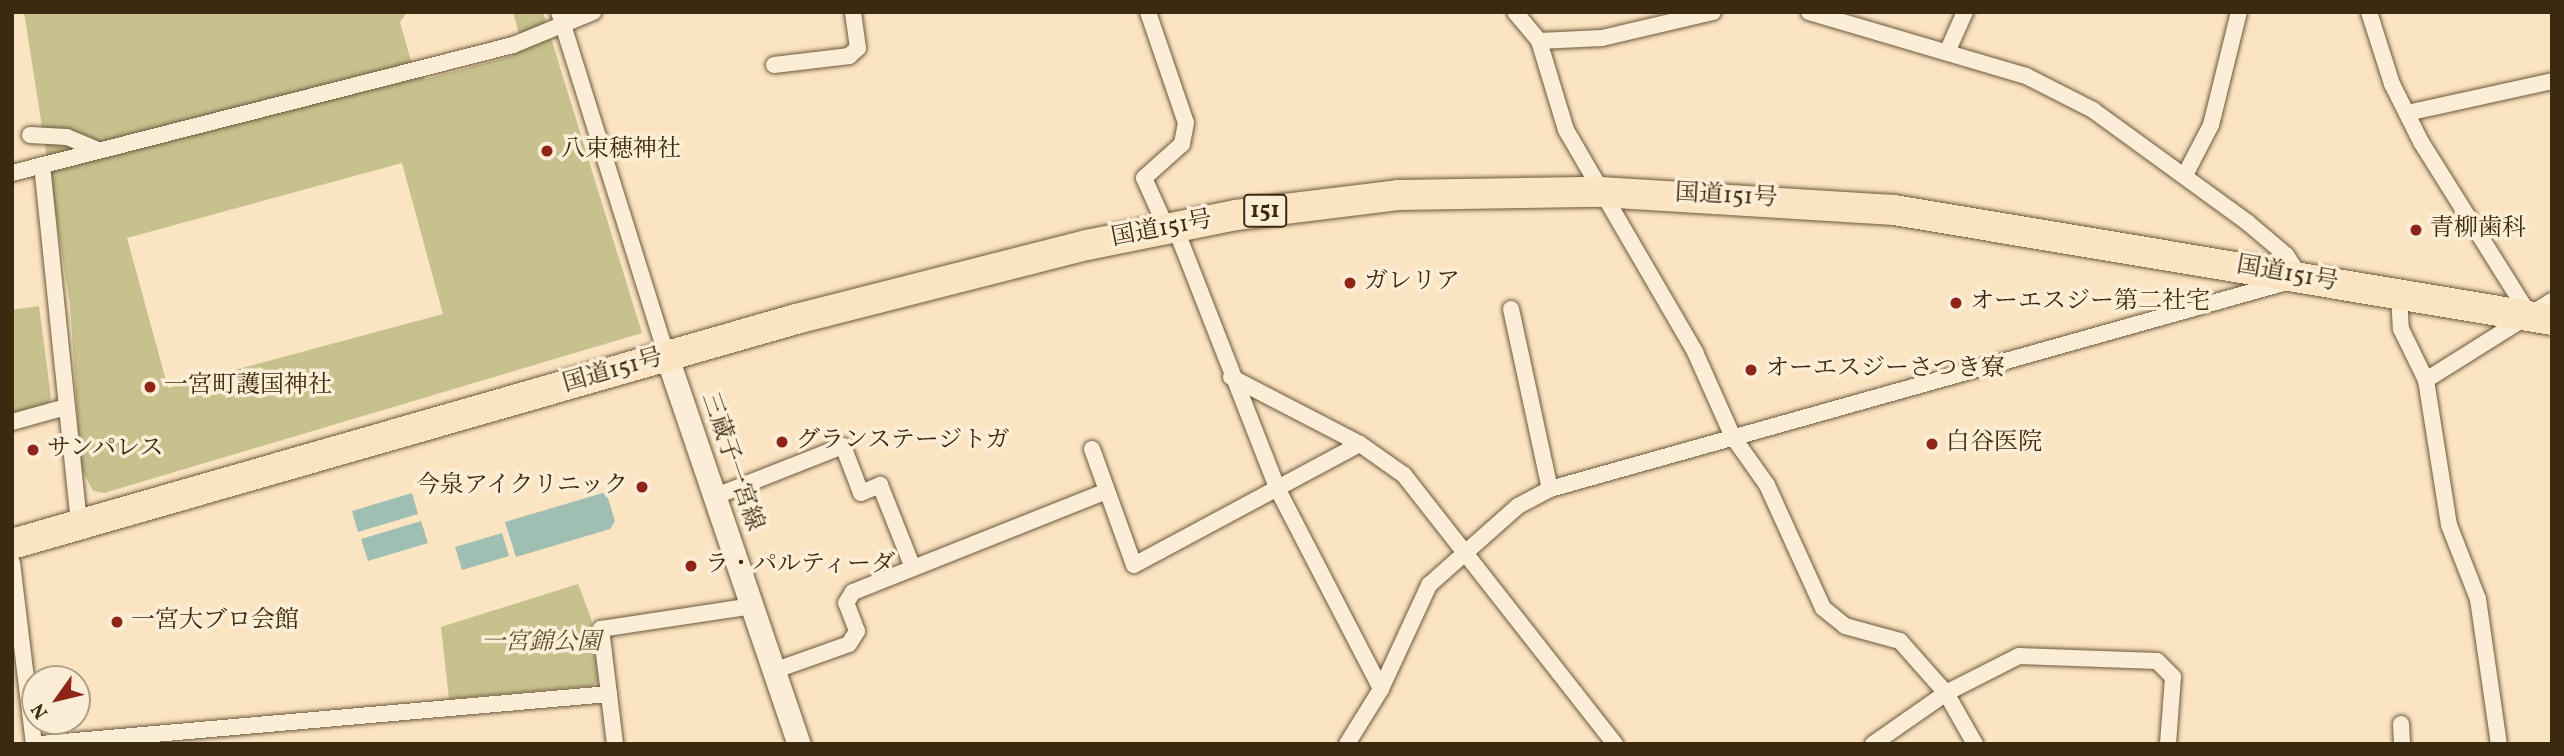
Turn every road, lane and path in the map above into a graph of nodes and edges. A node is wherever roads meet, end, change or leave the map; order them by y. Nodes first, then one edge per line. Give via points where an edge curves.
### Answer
1 (593, 12) edge
2 (853, 12) edge
3 (1148, 12) edge
4 (1515, 12) edge
5 (1713, 12) edge
6 (1809, 12) edge
7 (1965, 12) edge
8 (2239, 12) edge
9 (2369, 12) edge
10 (561, 18) edge
11 (1538, 41) junction
12 (1948, 50) junction
13 (774, 65) dead end
14 (2552, 81) edge
15 (2407, 113) junction
16 (30, 135) dead end
17 (95, 149) junction
18 (42, 165) junction
19 (12, 173) edge
20 (2186, 173) junction
21 (1600, 192) junction
22 (1171, 228) junction
23 (2301, 278) junction
24 (2399, 294) junction
25 (1511, 309) dead end
26 (2544, 312) edge
27 (667, 357) junction
28 (1231, 377) junction
29 (2426, 380) junction
30 (66, 407) junction
31 (12, 422) edge
32 (1733, 437) junction
33 (1360, 444) junction
34 (1092, 449) dead end
35 (1550, 489) junction
36 (1278, 490) junction
37 (1107, 491) junction
38 (716, 496) junction
39 (79, 525) junction
40 (12, 544) edge
41 (1462, 551) junction
42 (12, 563) edge
43 (914, 568) junction
44 (753, 606) junction
45 (776, 670) junction
46 (1381, 689) junction
47 (1946, 693) junction
48 (609, 694) junction
49 (2401, 724) dead end
50 (34, 744) edge
51 (41, 744) edge
52 (615, 744) edge
53 (799, 744) edge
54 (1347, 744) edge
55 (1615, 744) edge
56 (1873, 744) edge
57 (1975, 744) edge
58 (2168, 744) edge
59 (2402, 744) edge
60 (2499, 744) edge

1 - 10 street
2 - 13 street via 858,48 849,56
3 - 22 street via 1186,123 1182,144 1144,178
4 - 11 street
5 - 11 street via 1602,38
6 - 12 street
7 - 12 street
8 - 20 street via 2211,125
9 - 15 street via 2378,49
10 - 17 street via 394,77
10 - 27 street
11 - 21 street via 1566,130
12 - 20 street via 2026,76 2092,110
14 - 15 street
15 - 26 street
16 - 17 street via 67,137
17 - 18 street
18 - 19 street
18 - 30 street
20 - 23 street via 2286,255
21 - 22 highway, 国道151号 / 151 via 1398,195
21 - 23 highway, 国道151号 / 151 via 1894,210
21 - 32 street via 1695,352
22 - 27 highway, 国道151号 / 151
22 - 28 street
23 - 24 highway, 国道151号 / 151
23 - 32 street
24 - 26 highway, 国道151号 / 151
24 - 29 street via 2401,329
25 - 35 street
26 - 29 street
27 - 38 main road, 三蔵子一宮線
27 - 39 highway, 国道151号 / 151
28 - 33 street
28 - 36 street
29 - 60 street via 2449,525 2478,599
30 - 31 street
30 - 39 street
32 - 35 street
32 - 47 street via 1767,485 1823,608 1845,626 1900,641
33 - 36 street
33 - 41 street via 1404,475
34 - 37 street
35 - 41 street
36 - 37 street via 1134,565
36 - 46 street
37 - 43 street
38 - 43 street via 843,446 861,493 880,485
38 - 44 main road, 三蔵子一宮線
39 - 40 highway, 国道151号 / 151
41 - 46 street via 1413,610
41 - 55 street
42 - 50 street
43 - 45 street via 853,592 846,603 857,631 849,644
44 - 45 main road, 三蔵子一宮線
44 - 48 street via 601,629
45 - 53 main road, 三蔵子一宮線
46 - 54 street
47 - 56 street
47 - 57 street
47 - 58 street via 2019,656 2157,661 2173,677
48 - 51 street
48 - 52 street
49 - 59 street

